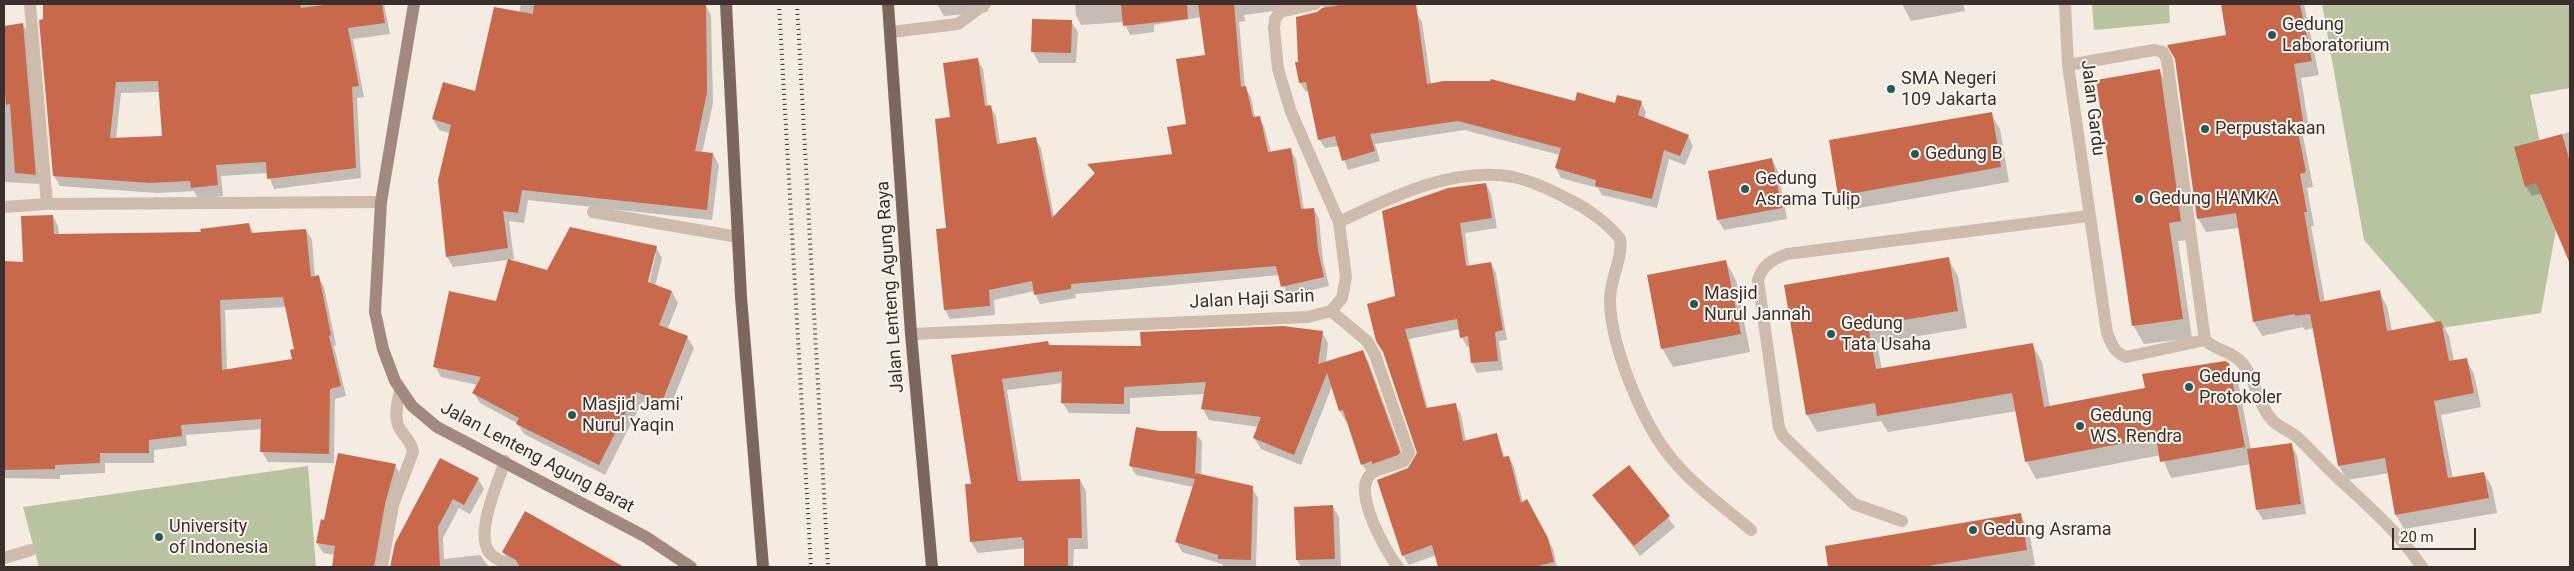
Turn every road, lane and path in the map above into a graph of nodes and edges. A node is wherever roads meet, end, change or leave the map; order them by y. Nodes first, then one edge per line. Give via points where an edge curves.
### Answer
1 (30, 4) edge
2 (414, 4) edge
3 (726, 4) edge
4 (888, 4) edge
5 (985, 4) edge
6 (1315, 4) edge
7 (2065, 4) edge
8 (891, 32) junction
9 (2068, 65) junction
10 (381, 202) junction
11 (47, 204) junction
12 (4, 208) edge
13 (593, 212) dead end
14 (2088, 216) junction
15 (1339, 222) junction
16 (738, 237) junction
17 (1331, 311) junction
18 (911, 334) junction
19 (2205, 340) junction
20 (400, 390) junction
21 (504, 461) junction
22 (1902, 521) dead end
23 (1751, 530) dead end
24 (30, 550) dead end
25 (4, 558) edge
26 (382, 567) edge
27 (512, 567) edge
28 (691, 567) edge
29 (763, 567) edge
30 (932, 567) edge
31 (1398, 567) edge
32 (2422, 567) edge

1 - 11 street
2 - 10 main road, Jalan Lenteng Agung Barat
3 - 16 main road
4 - 8 main road, Jalan Lenteng Agung Raya
5 - 8 street via 958,24
6 - 15 street, Jalan Haji Sarin via 1280,12 1275,19 1278,69 1290,112
7 - 9 street, Jalan Gardu
8 - 18 main road, Jalan Lenteng Agung Raya
9 - 14 street, Jalan Gardu
9 - 19 street via 2154,50 2163,52 2167,60
10 - 11 street
10 - 20 main road, Jalan Lenteng Agung Barat via 375,312 383,349
11 - 12 street
13 - 16 street
14 - 19 street, Jalan Gardu via 2107,333 2118,354 2126,357
14 - 22 street via 1787,254 1774,259 1761,270 1758,280 1779,428 1783,436 1854,504
15 - 17 street, Jalan Haji Sarin via 1346,277 1342,298
15 - 23 street via 1398,195 1454,179 1486,175 1513,177 1547,188 1581,205 1620,239 1621,248 1610,286 1611,318 1629,381 1650,425 1671,458 1692,481
16 - 29 main road
17 - 18 street, Jalan Haji Sarin via 1308,317
17 - 31 street via 1367,341 1375,355 1409,453 1404,462 1373,472 1366,484 1367,501 1380,540
18 - 30 main road, Jalan Lenteng Agung Raya
19 - 32 street via 2243,363 2260,405 2274,422 2297,436 2377,512
20 - 21 main road, Jalan Lenteng Agung Barat via 412,406 437,427
20 - 26 street via 396,411 398,424 413,452 393,505
21 - 27 street via 484,537 491,554
21 - 28 main road, Jalan Lenteng Agung Barat via 646,537
24 - 25 street

